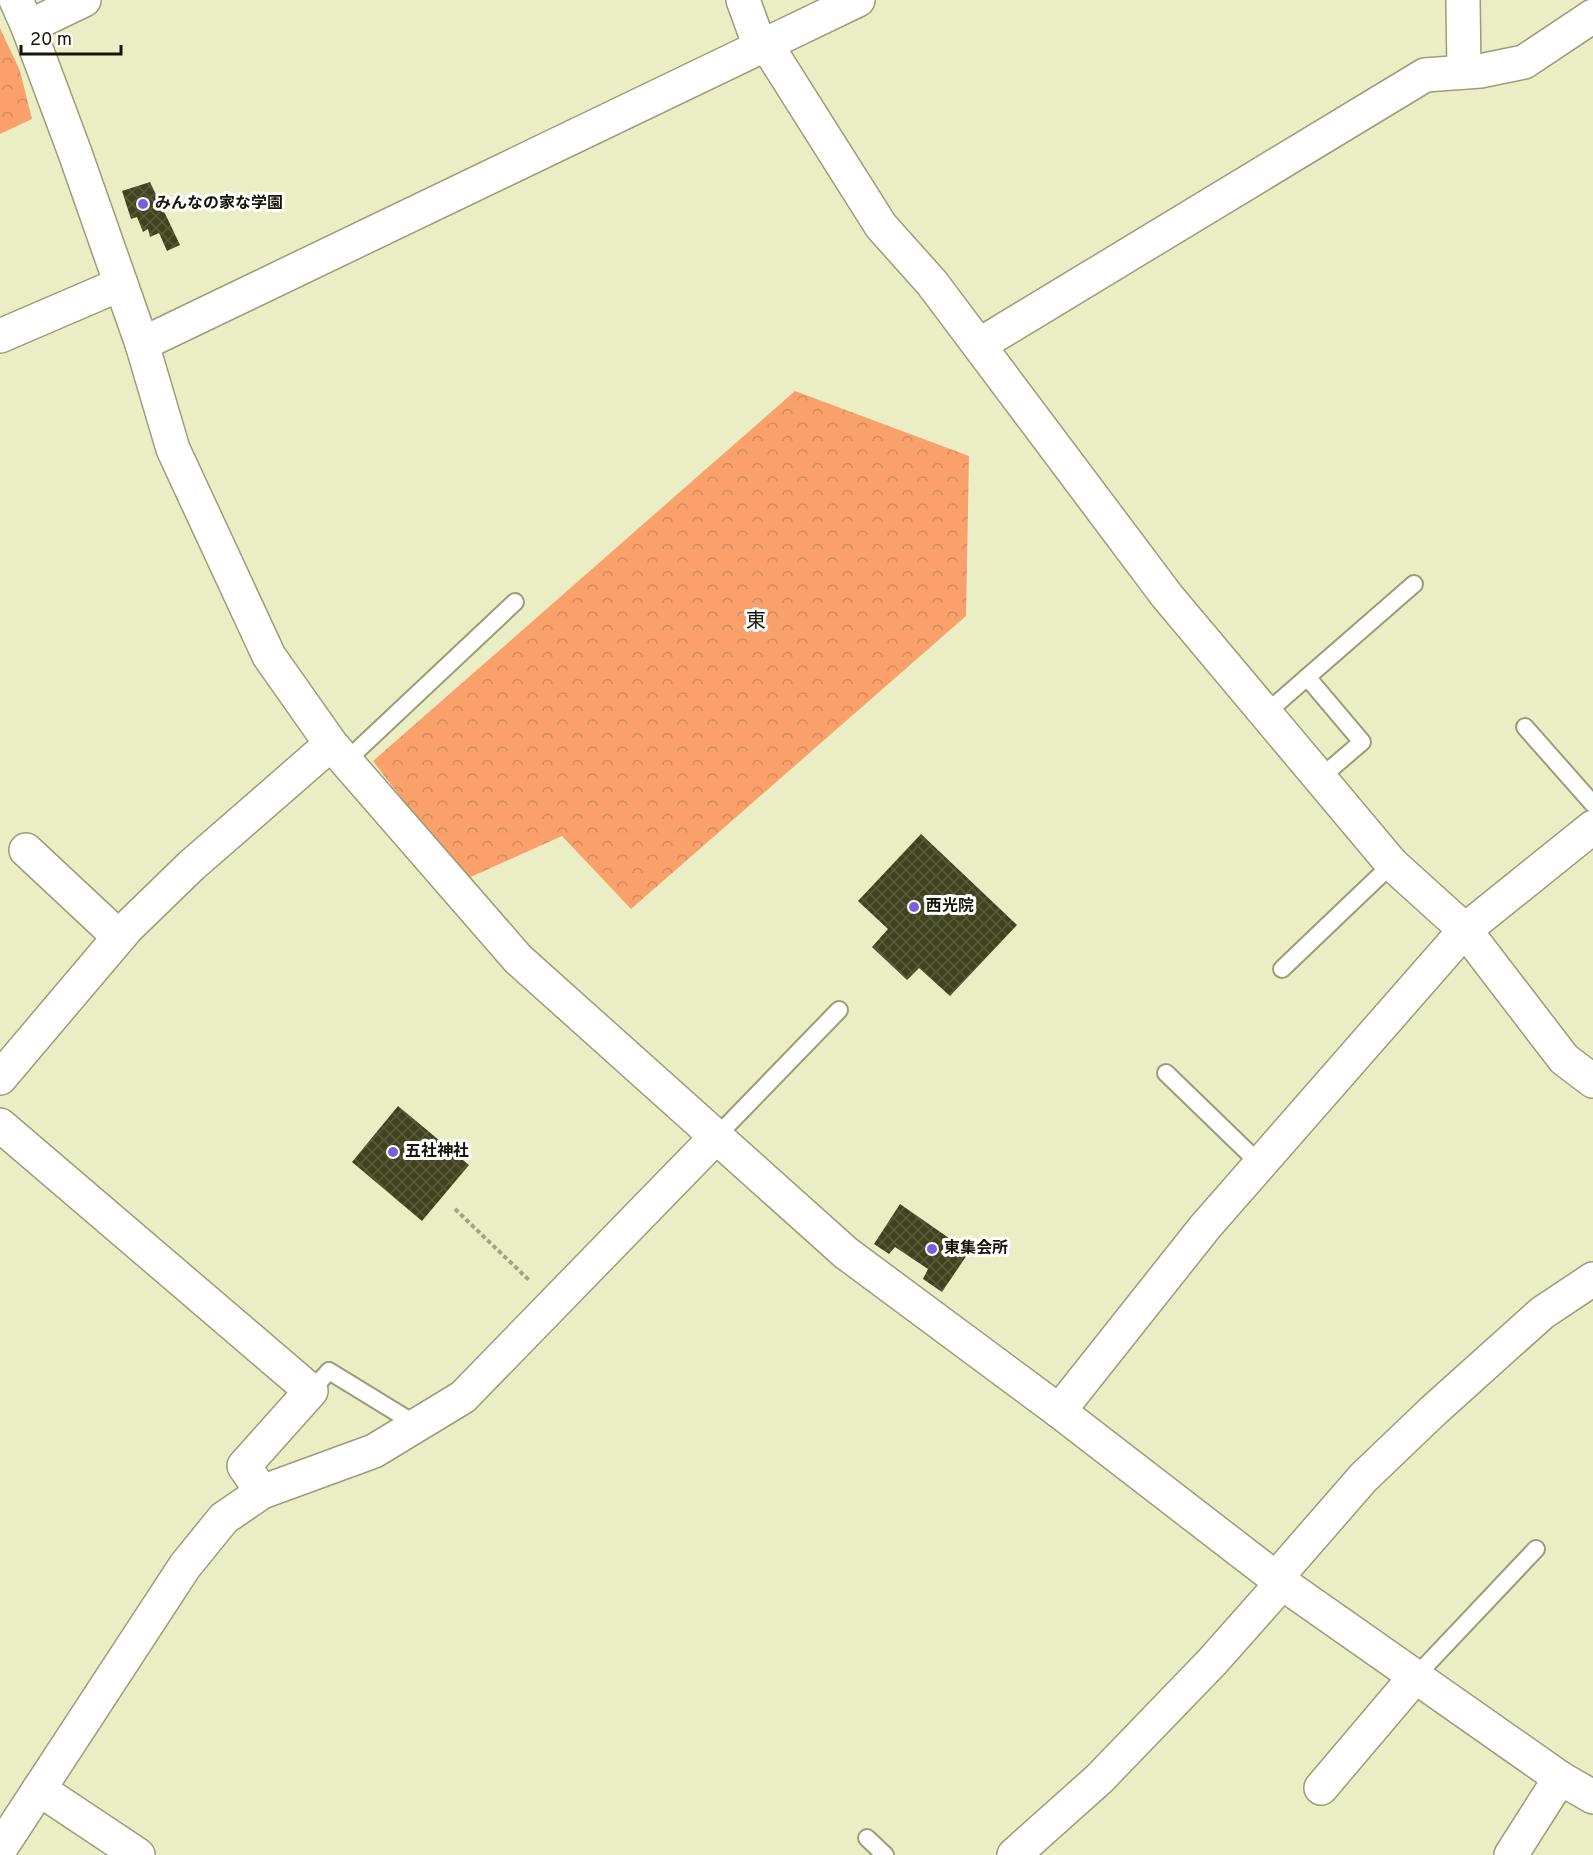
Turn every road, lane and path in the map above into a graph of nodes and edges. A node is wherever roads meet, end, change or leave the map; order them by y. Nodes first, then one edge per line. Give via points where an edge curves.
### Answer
1 (84, 0) edge
2 (743, 0) edge
3 (858, 0) edge
4 (1463, 0) edge
5 (22, 14) edge
6 (1593, 16) edge
7 (763, 45) junction
8 (1464, 72) junction
9 (121, 284) junction
10 (0, 336) edge
11 (141, 344) junction
12 (979, 345) junction
13 (1414, 584) dead end
14 (515, 602) dead end
15 (1307, 677) junction
16 (1266, 713) junction
17 (1525, 727) dead end
18 (338, 752) junction
19 (1320, 778) junction
20 (1593, 804) edge
21 (1593, 827) edge
22 (26, 850) dead end
23 (1392, 864) junction
24 (1465, 930) junction
25 (119, 937) junction
26 (1282, 969) dead end
27 (839, 1010) dead end
28 (1166, 1073) dead end
29 (0, 1078) edge
30 (1593, 1081) edge
31 (0, 1125) edge
32 (715, 1138) junction
33 (1260, 1164) junction
34 (455, 1209) dead end
35 (1593, 1279) edge
36 (554, 1304) junction
37 (311, 1391) junction
38 (1059, 1411) junction
39 (417, 1425) junction
40 (262, 1492) junction
41 (1536, 1549) dead end
42 (1279, 1581) junction
43 (1415, 1677) junction
44 (1560, 1778) junction
45 (1321, 1788) dead end
46 (39, 1789) junction
47 (1593, 1797) edge
48 (867, 1838) dead end
49 (0, 1849) edge
50 (138, 1855) edge
51 (885, 1855) edge
52 (1014, 1855) edge
53 (1511, 1855) edge

1 - 5 street
2 - 7 street
3 - 7 street
4 - 8 street
5 - 9 street
6 - 8 street via 1524,62
7 - 11 street
7 - 12 street via 881,226 932,283
8 - 12 street via 1425,75
9 - 10 street
9 - 11 street
11 - 18 street via 173,449 269,656
12 - 16 street via 1167,596
13 - 15 lane
14 - 18 lane
15 - 16 lane
15 - 19 lane via 1362,742
16 - 19 street
17 - 20 lane
18 - 25 street via 192,865
18 - 32 street via 518,959
19 - 23 street
21 - 24 street
22 - 25 street
23 - 24 street
23 - 26 lane
24 - 30 street via 1564,1059
24 - 33 street
25 - 29 street
27 - 32 lane
28 - 33 lane
31 - 37 street
32 - 36 street
32 - 38 street via 846,1253
33 - 38 street
34 - 36 path
35 - 42 street via 1542,1313 1364,1478
36 - 39 street via 463,1397
37 - 39 lane via 329,1371
37 - 40 street via 244,1466
38 - 42 street
39 - 40 street via 374,1451
40 - 46 street via 224,1518 185,1566
41 - 43 lane
42 - 43 street
42 - 52 street via 1212,1662 1099,1779
43 - 44 street
43 - 45 street
44 - 47 street
44 - 53 street
46 - 49 street
46 - 50 street
48 - 51 lane

